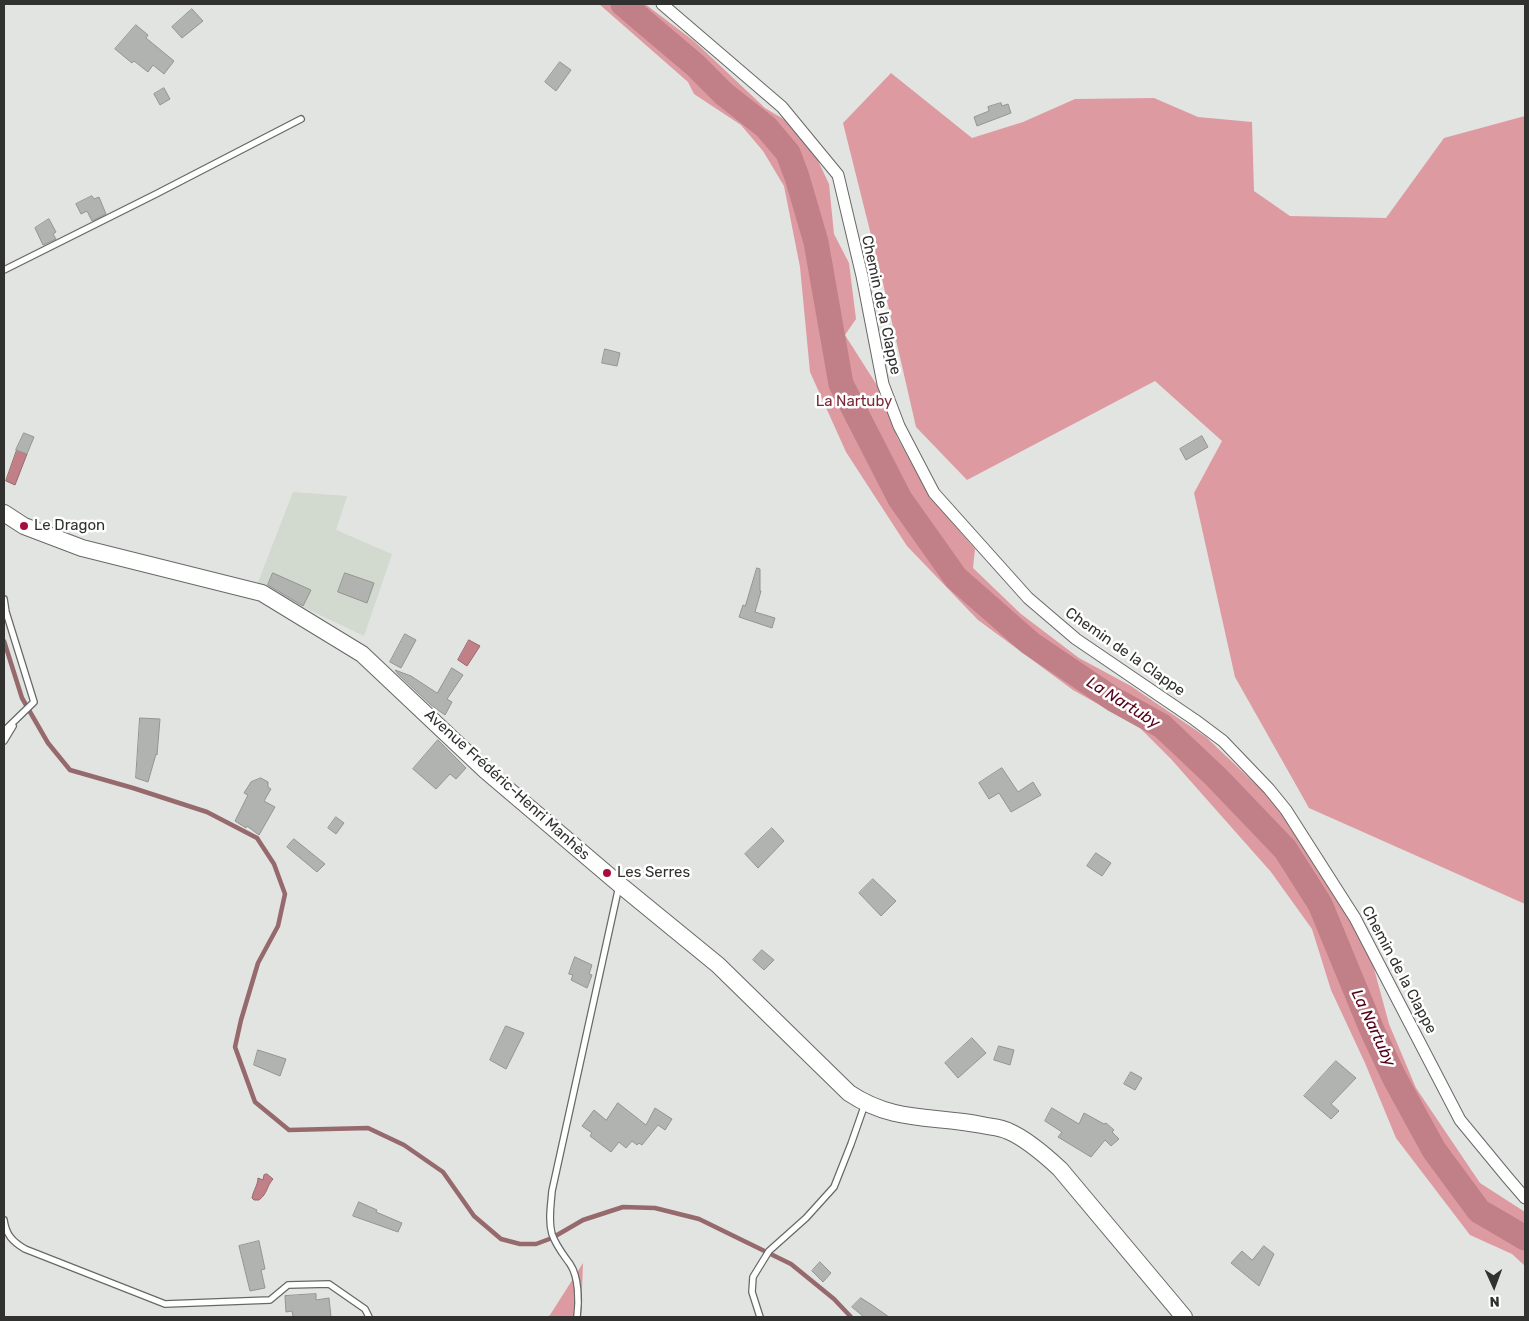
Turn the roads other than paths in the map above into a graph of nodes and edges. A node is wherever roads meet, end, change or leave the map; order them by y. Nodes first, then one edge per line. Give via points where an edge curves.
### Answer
1 (662, 4) edge
2 (301, 119) dead end
3 (4, 270) edge
4 (4, 513) edge
5 (4, 599) edge
6 (18, 718) junction
7 (4, 731) edge
8 (4, 741) edge
9 (619, 884) junction
10 (865, 1104) junction
11 (1525, 1198) edge
12 (4, 1220) edge
13 (368, 1317) edge
14 (577, 1317) edge
15 (760, 1317) edge
16 (1184, 1317) edge

1 - 11 street, Chemin de la Clappe via 782,107 838,175 883,384 899,426 934,493 1028,598 1076,640 1216,736 1269,789 1355,918 1460,1120
2 - 3 lane
4 - 9 street, Avenue Frédéric-Henri Manhès via 24,526 82,548 262,593 362,654 486,770
5 - 6 lane via 34,702
6 - 7 lane
6 - 8 lane
9 - 10 street, Avenue Frédéric-Henri Manhès via 718,965 849,1094
9 - 14 lane via 552,1191 549,1220 561,1254 571,1266 578,1291
10 - 15 lane via 834,1188 767,1252 753,1277 752,1292
10 - 16 street, Avenue Frédéric-Henri Manhès via 889,1113 1007,1130 1042,1152 1060,1169
12 - 13 lane via 12,1241 25,1250 165,1304 270,1300 288,1285 330,1284 365,1309

